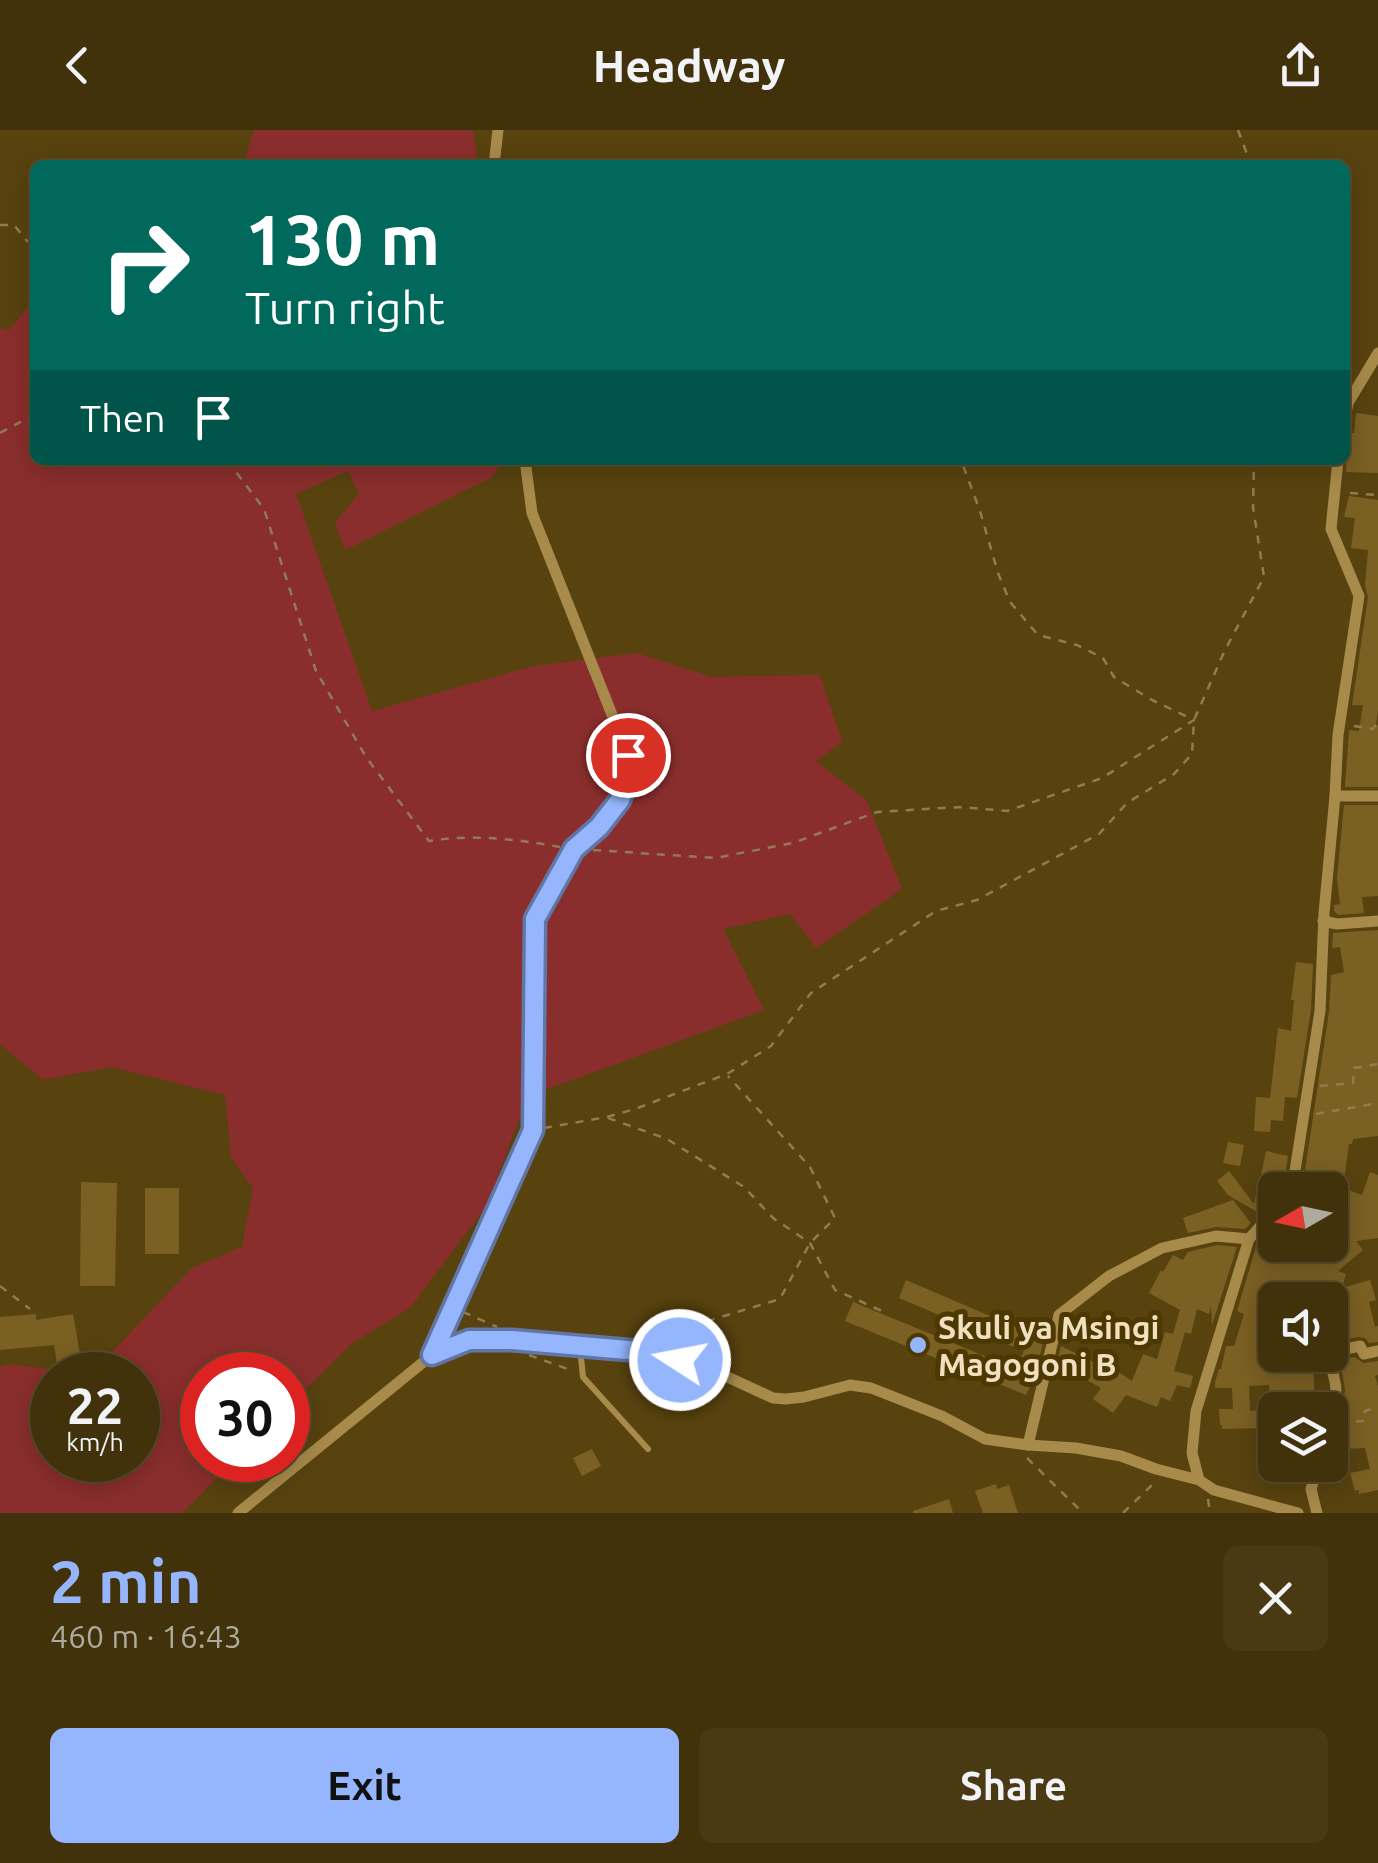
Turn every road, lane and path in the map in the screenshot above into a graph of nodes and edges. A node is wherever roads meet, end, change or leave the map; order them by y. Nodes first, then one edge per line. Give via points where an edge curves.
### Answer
1 (498, 130) edge
2 (1238, 130) edge
3 (495, 160) edge
4 (1249, 160) edge
5 (0, 225) edge
6 (30, 243) edge
7 (1378, 353) edge
8 (1350, 400) edge
9 (30, 417) edge
10 (0, 433) edge
11 (231, 465) edge
12 (527, 465) edge
13 (963, 465) edge
14 (1254, 465) edge
15 (1337, 465) edge
16 (1334, 491) junction
17 (1378, 496) edge
18 (1194, 720) junction
19 (1378, 722) edge
20 (1340, 723) junction
21 (1335, 796) junction
22 (1378, 796) edge
23 (574, 849) junction
24 (1324, 921) junction
25 (1378, 921) edge
26 (1378, 1064) edge
27 (726, 1074) junction
28 (1306, 1093) junction
29 (1378, 1103) edge
30 (1304, 1112) junction
31 (607, 1118) junction
32 (533, 1130) junction
33 (1295, 1172) edge
34 (1258, 1229) edge
35 (1249, 1239) junction
36 (810, 1243) junction
37 (0, 1286) edge
38 (30, 1308) dead end
39 (882, 1311) dead end
40 (580, 1347) junction
41 (1348, 1349) edge
42 (1378, 1351) edge
43 (651, 1352) junction
44 (432, 1355) junction
45 (1378, 1407) edge
46 (1348, 1422) edge
47 (648, 1449) dead end
48 (1025, 1449) junction
49 (1156, 1470) junction
50 (1200, 1480) junction
51 (1313, 1482) edge
52 (1283, 1512) edge
53 (238, 1513) edge
54 (1083, 1513) edge
55 (1123, 1513) edge
56 (1298, 1513) edge
57 (1317, 1513) edge

1 - 3 street
2 - 4 path
5 - 6 path via 14,225
7 - 8 street
9 - 10 path
11 - 23 path via 264,509 316,671 366,756 429,841 510,838
12 - 23 street via 532,513 628,755 620,800
13 - 18 path via 1010,602 1038,635 1102,658 1114,677
14 - 18 path via 1264,576
15 - 16 street
16 - 17 path
16 - 20 street via 1330,529 1359,596
18 - 23 path via 1102,778 1006,812 877,812 793,843 715,858
18 - 27 path via 1192,754 1174,774 1127,803 1099,834 976,900 936,911 811,993 770,1046
19 - 20 path via 1373,729
20 - 21 street
21 - 22 street
21 - 24 street
23 - 32 street via 535,919
24 - 25 street
24 - 28 street via 1320,1011
26 - 28 path via 1354,1068 1353,1083 1314,1086
27 - 31 path
27 - 36 path via 810,1167 836,1218
28 - 30 street
29 - 30 path
30 - 33 street
31 - 32 path
31 - 36 path via 667,1139 744,1186 773,1218
32 - 44 street
34 - 35 street
35 - 48 street via 1216,1236 1162,1248 1069,1305 1059,1316
35 - 50 street via 1196,1410 1192,1453
36 - 39 path via 835,1290
36 - 43 path via 780,1299 701,1323
37 - 38 path
40 - 43 street
40 - 44 street via 469,1340
40 - 47 lane via 583,1376
41 - 42 street
43 - 48 street via 708,1368 773,1398 804,1398 850,1385 870,1388 985,1439
44 - 53 street
45 - 46 path via 1365,1411 1364,1421
48 - 49 street via 1076,1448
48 - 54 path
49 - 50 street
49 - 55 path via 1152,1485
50 - 52 street
51 - 57 street
52 - 56 street

